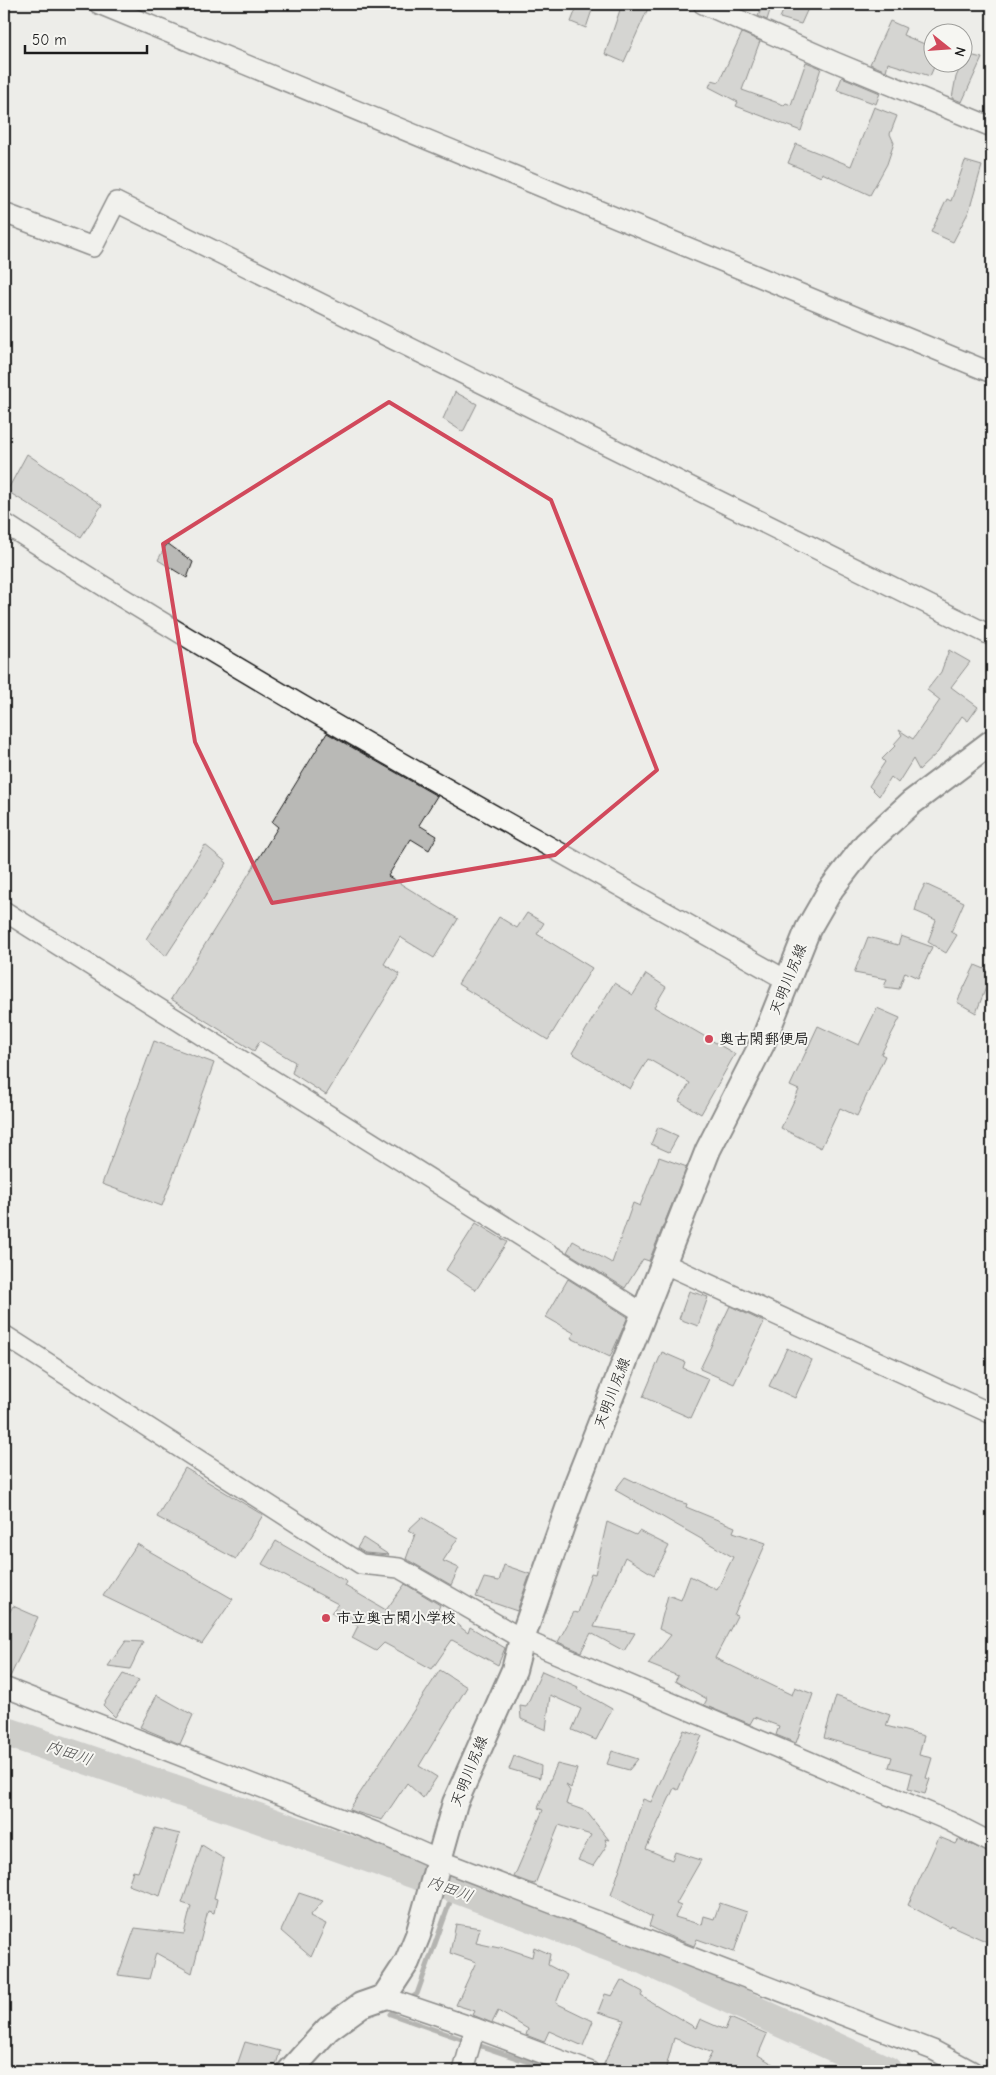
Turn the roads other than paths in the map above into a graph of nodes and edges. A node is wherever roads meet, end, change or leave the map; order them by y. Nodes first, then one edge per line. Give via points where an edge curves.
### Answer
1 (99, 4) edge
2 (703, 4) edge
3 (992, 127) edge
4 (4, 213) edge
5 (992, 373) edge
6 (4, 523) edge
7 (992, 636) edge
8 (992, 742) edge
9 (4, 911) edge
10 (786, 980) junction
11 (663, 1263) junction
12 (643, 1313) junction
13 (4, 1335) edge
14 (992, 1414) edge
15 (522, 1639) junction
16 (4, 1688) edge
17 (992, 1843) edge
18 (438, 1863) junction
19 (384, 1997) junction
20 (475, 2028) junction
21 (290, 2071) edge
22 (464, 2071) edge
23 (589, 2071) edge
24 (972, 2071) edge

1 - 5 street
2 - 3 street
4 - 7 street via 93,248 116,202
6 - 10 street via 117,596 313,712
8 - 10 main road, 天明川尻線 via 911,803 866,844 831,889 808,929
9 - 12 street
10 - 11 main road, 天明川尻線 via 762,1044 708,1150
11 - 12 main road, 天明川尻線
11 - 14 street
12 - 15 main road, 天明川尻線 via 577,1483
13 - 15 street via 361,1564 399,1568
15 - 17 street via 949,1821
15 - 18 main road, 天明川尻線 via 514,1670 455,1802
16 - 18 street via 378,1833
18 - 19 main road, 天明川尻線 via 407,1962
18 - 24 street via 934,2050
19 - 20 street
19 - 21 main road via 361,2005 328,2029
20 - 22 street
20 - 23 street

